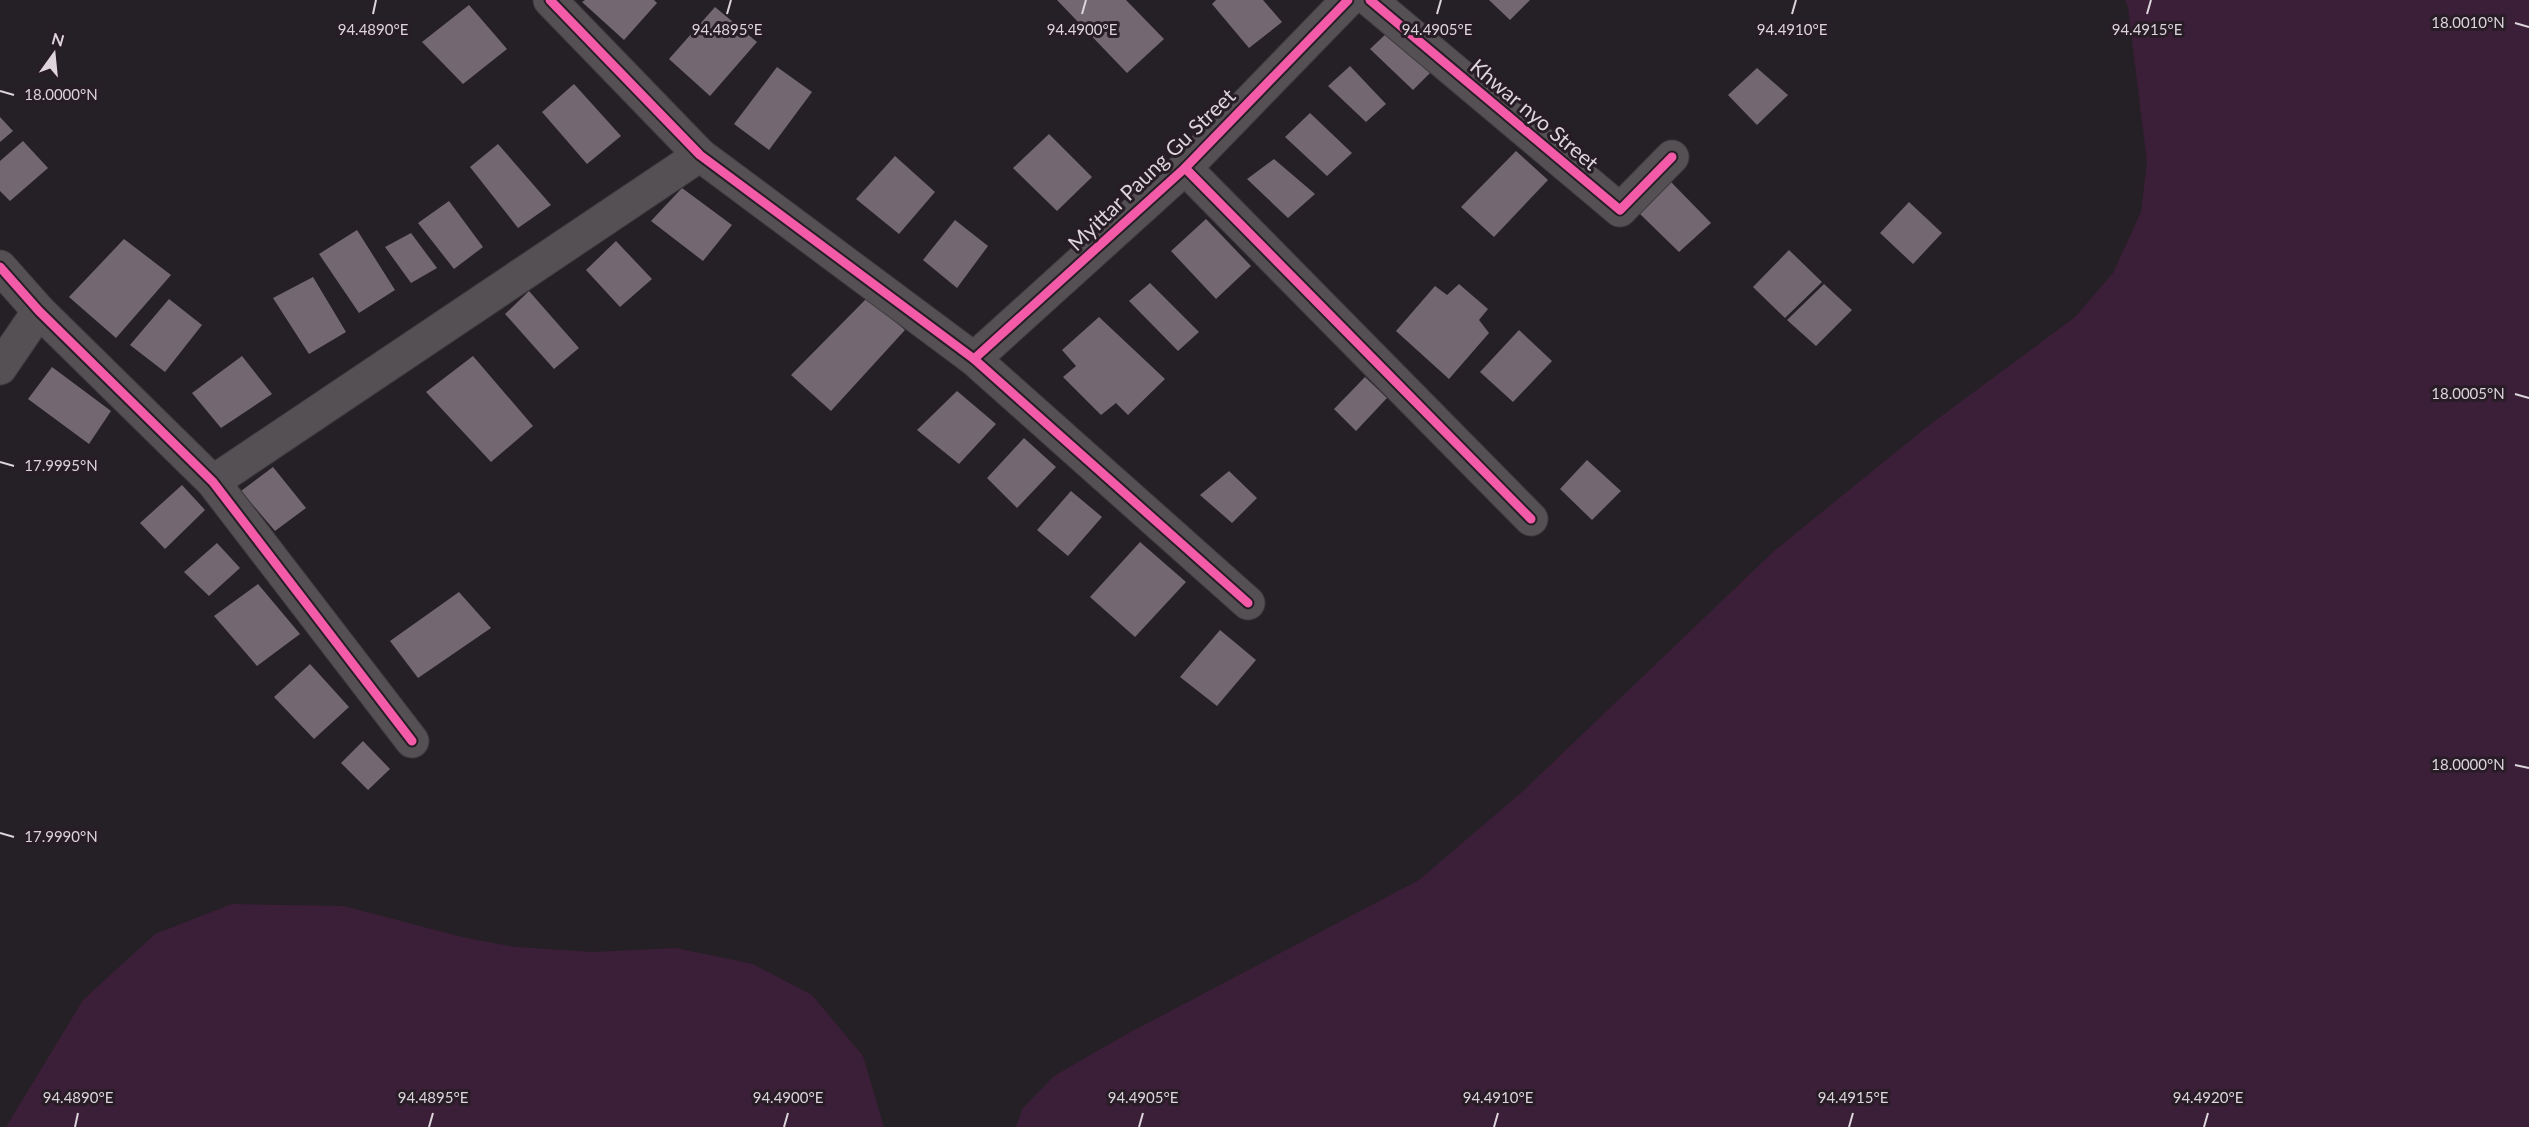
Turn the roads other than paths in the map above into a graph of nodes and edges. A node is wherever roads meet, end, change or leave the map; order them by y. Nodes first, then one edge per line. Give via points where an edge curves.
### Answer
1 (550, 0) edge
2 (1348, 0) edge
3 (1370, 0) edge
4 (700, 155) junction
5 (1672, 157) dead end
6 (1185, 168) junction
7 (0, 267) edge
8 (39, 310) junction
9 (974, 359) junction
10 (0, 368) edge
11 (213, 482) junction
12 (1531, 519) dead end
13 (1248, 603) dead end
14 (412, 741) dead end

1 - 4 street
2 - 6 street, Myittar Paung Gu Street
3 - 5 street, Khwar nyo Street via 1620,210
4 - 9 street
4 - 11 street
6 - 9 street, Myittar Paung Gu Street
6 - 12 street
7 - 8 street
8 - 10 street
8 - 11 street
9 - 13 street
11 - 14 street

